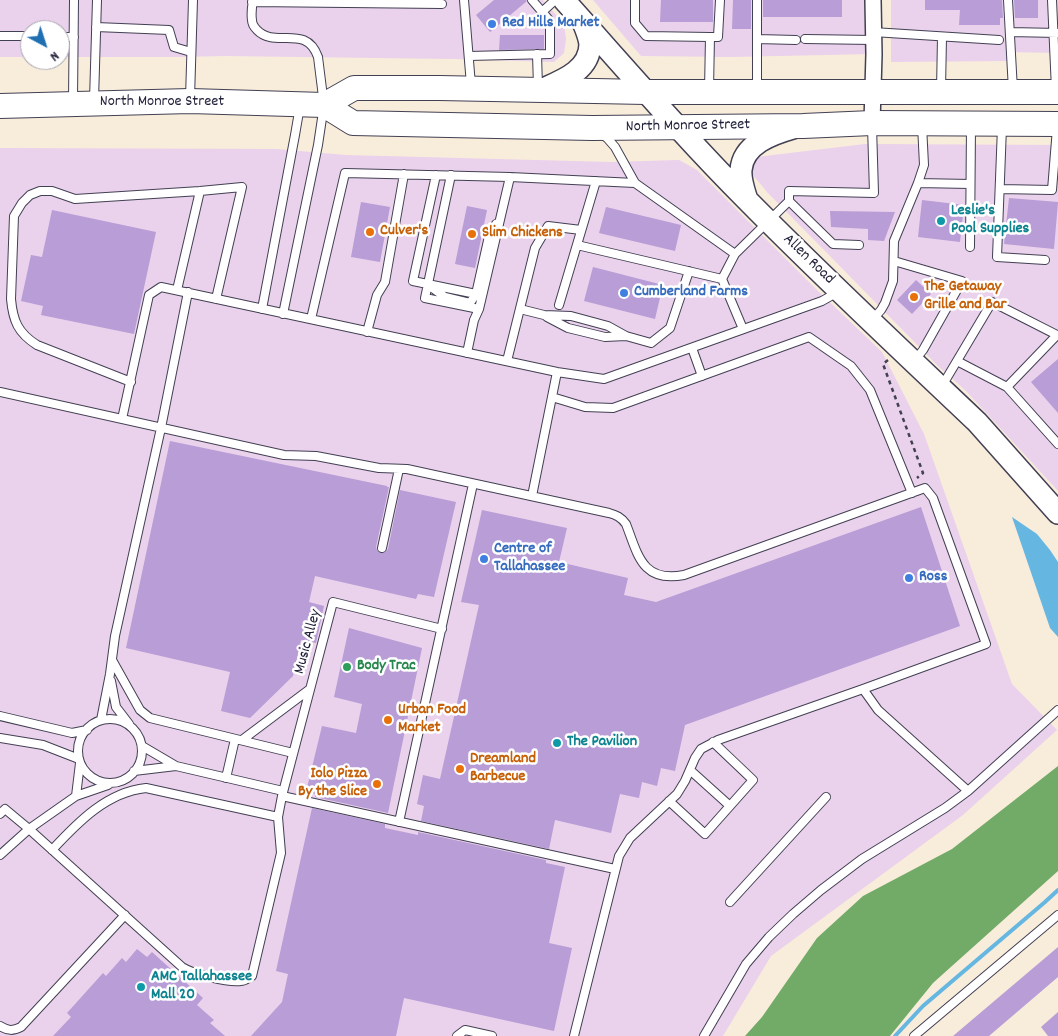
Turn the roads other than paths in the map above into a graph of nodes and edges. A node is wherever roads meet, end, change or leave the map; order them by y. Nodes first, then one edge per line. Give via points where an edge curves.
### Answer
1 (74, 0) edge
2 (97, 0) edge
3 (193, 0) edge
4 (464, 0) edge
5 (532, 0) edge
6 (555, 0) edge
7 (564, 0) edge
8 (635, 0) edge
9 (720, 0) edge
10 (757, 0) edge
11 (873, 0) edge
12 (1008, 0) edge
13 (1052, 0) edge
14 (252, 1) edge
15 (288, 1) edge
16 (442, 4) dead end
17 (542, 12) junction
18 (583, 21) junction
19 (96, 27) junction
20 (1010, 32) junction
21 (1056, 33) edge
22 (0, 36) edge
23 (20, 36) edge
24 (874, 36) junction
25 (70, 37) edge
26 (74, 37) junction
27 (710, 37) junction
28 (942, 37) junction
29 (757, 39) junction
30 (805, 39) dead end
31 (796, 40) dead end
32 (999, 40) dead end
33 (191, 52) junction
34 (537, 54) junction
35 (469, 56) junction
36 (471, 88) junction
37 (540, 90) junction
38 (646, 92) junction
39 (709, 92) junction
40 (757, 92) junction
41 (1014, 92) junction
42 (1057, 92) edge
43 (873, 93) junction
44 (941, 93) junction
45 (190, 102) junction
46 (84, 104) junction
47 (300, 104) junction
48 (324, 104) junction
49 (0, 106) edge
50 (872, 123) junction
51 (922, 123) junction
52 (971, 123) junction
53 (1003, 123) junction
54 (1057, 124) edge
55 (803, 126) junction
56 (677, 127) junction
57 (592, 128) junction
58 (404, 174) junction
59 (436, 175) junction
60 (451, 175) junction
61 (510, 177) junction
62 (596, 181) junction
63 (635, 183) junction
64 (918, 183) junction
65 (970, 184) junction
66 (1000, 189) junction
67 (200, 191) junction
68 (747, 200) junction
69 (789, 201) junction
70 (500, 218) junction
71 (769, 222) junction
72 (581, 230) junction
73 (577, 245) junction
74 (859, 245) dead end
75 (970, 247) dead end
76 (736, 254) junction
77 (1046, 260) dead end
78 (894, 261) junction
79 (689, 271) junction
80 (722, 279) junction
81 (428, 285) junction
82 (178, 290) junction
83 (840, 290) junction
84 (188, 292) junction
85 (216, 298) junction
86 (559, 305) dead end
87 (262, 309) junction
88 (479, 309) junction
89 (520, 309) junction
90 (283, 314) junction
91 (544, 315) junction
92 (310, 319) junction
93 (872, 321) junction
94 (743, 330) junction
95 (367, 332) junction
96 (626, 336) junction
97 (692, 348) junction
98 (467, 353) junction
99 (957, 361) junction
100 (507, 362) junction
101 (914, 362) junction
102 (557, 372) junction
103 (702, 376) junction
104 (130, 382) junction
105 (1007, 387) junction
106 (940, 388) junction
107 (0, 392) edge
108 (552, 398) junction
109 (122, 419) junction
110 (161, 428) junction
111 (1058, 444) edge
112 (399, 469) junction
113 (474, 484) junction
114 (911, 490) junction
115 (532, 496) junction
116 (1058, 513) edge
117 (382, 548) dead end
118 (442, 629) junction
119 (112, 660) junction
120 (110, 674) junction
121 (310, 689) junction
122 (863, 689) junction
123 (1058, 710) edge
124 (0, 716) edge
125 (101, 720) junction
126 (132, 727) junction
127 (87, 730) junction
128 (0, 738) edge
129 (238, 739) junction
130 (713, 742) junction
131 (142, 746) junction
132 (293, 753) junction
133 (79, 761) junction
134 (176, 766) junction
135 (690, 770) junction
136 (134, 772) junction
137 (226, 778) junction
138 (113, 783) junction
139 (968, 791) junction
140 (282, 794) junction
141 (76, 796) junction
142 (826, 797) dead end
143 (669, 801) junction
144 (730, 806) junction
145 (0, 814) edge
146 (278, 817) junction
147 (399, 822) junction
148 (29, 829) junction
149 (52, 850) junction
150 (0, 855) edge
151 (615, 869) junction
152 (730, 902) dead end
153 (1058, 914) edge
154 (125, 915) junction
155 (0, 1026) edge
156 (457, 1036) edge
157 (492, 1036) edge
158 (574, 1036) edge
159 (704, 1036) edge
160 (914, 1036) edge

1 - 26 lane
2 - 19 lane
3 - 33 lane
4 - 35 lane
5 - 17 lane
6 - 17 lane
7 - 18 street, Allen Road
8 - 27 lane via 635,23 646,36
9 - 27 lane via 718,37
10 - 29 lane
11 - 24 street
12 - 20 lane
13 - 21 lane
14 - 15 lane
14 - 48 lane via 252,21 261,35 298,38 316,50
15 - 16 lane
17 - 34 lane via 550,21 550,54
18 - 37 street via 590,44 586,60 570,76
18 - 38 street, Allen Road
19 - 33 lane via 169,30 174,47
19 - 46 lane
20 - 21 lane
20 - 41 lane
21 - 42 lane
22 - 23 lane
24 - 28 lane
24 - 30 lane
24 - 43 street
25 - 26 lane
26 - 46 lane
27 - 39 lane
28 - 32 lane
28 - 44 lane
29 - 31 lane
29 - 40 lane
33 - 45 lane
34 - 35 lane
34 - 37 lane
35 - 36 lane
36 - 37 main road, North Monroe Street
36 - 48 main road, North Monroe Street via 354,88
37 - 38 main road, North Monroe Street
38 - 39 main road, North Monroe Street
38 - 56 street, Allen Road
39 - 40 main road, North Monroe Street
40 - 43 main road, North Monroe Street
41 - 42 main road, North Monroe Street
41 - 44 main road, North Monroe Street
42 - 54 main road
43 - 44 main road, North Monroe Street
43 - 50 street
45 - 46 main road, North Monroe Street
45 - 47 main road, North Monroe Street
46 - 49 main road, North Monroe Street
47 - 48 main road, North Monroe Street
47 - 87 lane
48 - 57 main road, North Monroe Street via 353,123
48 - 90 lane
50 - 51 main road, North Monroe Street
50 - 55 main road, North Monroe Street
50 - 69 lane via 874,193 789,191
51 - 52 main road, North Monroe Street
51 - 64 lane via 924,165
52 - 53 main road, North Monroe Street
52 - 65 lane
53 - 54 main road, North Monroe Street
53 - 66 lane
54 - 66 lane via 1052,190
55 - 56 main road, North Monroe Street
55 - 68 street via 767,138 748,152 741,169
56 - 57 main road, North Monroe Street
56 - 68 street, Allen Road
57 - 63 lane via 615,147
58 - 59 lane
58 - 92 lane via 345,173
58 - 95 lane via 386,282 377,295
59 - 60 lane
59 - 81 lane via 413,281
60 - 61 lane
60 - 81 lane
61 - 62 lane
61 - 70 lane
62 - 63 lane
62 - 72 lane
63 - 76 lane
64 - 65 lane
64 - 78 lane via 894,241
65 - 75 lane
66 - 77 lane via 997,257
67 - 82 lane
67 - 85 lane via 242,187
67 - 104 lane via 75,199 52,191 40,191 30,195 14,216 11,299 17,326 37,345
68 - 71 street, Allen Road
69 - 71 lane
69 - 74 lane via 833,244
70 - 81 lane via 489,236 476,294 470,303 445,297
70 - 88 lane
71 - 76 lane
71 - 83 street, Allen Road
72 - 73 lane
72 - 89 lane via 548,226 535,248
73 - 79 lane
73 - 86 lane
76 - 80 lane
78 - 93 lane via 893,281 885,303
78 - 101 lane via 962,281
79 - 80 lane
79 - 96 lane via 670,328 651,343
80 - 94 lane
81 - 88 lane via 425,298
82 - 84 lane
82 - 104 lane via 161,287 150,295
83 - 93 street, Allen Road
83 - 94 lane via 822,301
84 - 85 lane
84 - 110 lane
85 - 87 lane
87 - 90 lane
88 - 98 lane
89 - 91 lane
89 - 100 lane
90 - 92 lane
91 - 96 lane via 571,316 608,326
91 - 96 lane via 568,328 605,337
92 - 95 lane
93 - 101 street, Allen Road
94 - 97 lane
95 - 98 lane
97 - 102 lane via 604,379
97 - 103 lane
98 - 100 lane
99 - 105 lane
99 - 105 lane via 992,302 1057,335
99 - 106 lane
100 - 102 lane
101 - 106 street, Allen Road
102 - 108 lane
103 - 108 lane via 613,408 585,408
103 - 114 lane via 809,337 851,366 870,390
104 - 109 lane
105 - 111 lane
106 - 116 street, Allen Road via 994,440
107 - 109 lane
108 - 115 lane
109 - 110 lane
110 - 112 lane via 284,455 316,456
110 - 119 lane
112 - 113 lane
112 - 117 lane
113 - 115 lane
113 - 118 lane
114 - 115 lane via 674,577 657,574 642,563 626,524 616,515
114 - 122 lane via 925,488 933,498 986,644
118 - 121 lane, Music Alley via 334,602
118 - 147 lane
119 - 120 lane
119 - 129 lane via 140,710 150,718
120 - 125 lane
120 - 126 lane via 116,707
121 - 129 lane
121 - 132 lane, Music Alley
122 - 130 lane
122 - 139 lane via 878,710
123 - 139 lane
124 - 127 lane via 72,733
125 - 126 lane via 112,719
125 - 127 lane
126 - 131 lane
127 - 133 lane via 79,742
128 - 133 lane via 43,745
129 - 132 lane
129 - 137 lane
130 - 135 lane via 702,749
130 - 144 lane via 753,780
131 - 134 lane
131 - 136 lane via 142,757
132 - 140 lane, Music Alley
133 - 138 lane via 93,778
133 - 141 lane
134 - 136 lane
134 - 137 lane
135 - 143 lane via 677,794
135 - 144 lane
136 - 138 lane via 123,781
137 - 140 lane
138 - 141 lane
139 - 159 lane via 862,859 793,914 746,964
140 - 146 lane, Music Alley
140 - 147 lane
141 - 148 lane
142 - 152 lane
143 - 144 lane via 705,834
143 - 151 lane via 630,838
145 - 148 lane via 5,809
146 - 149 lane via 139,789 100,805
146 - 154 lane, Music Alley via 281,853 252,976 242,981 230,981 188,971
147 - 151 lane
148 - 149 lane
148 - 150 lane
149 - 154 lane
151 - 158 lane
153 - 160 lane
154 - 155 lane via 21,1027 7,1030
156 - 157 lane via 465,1030

